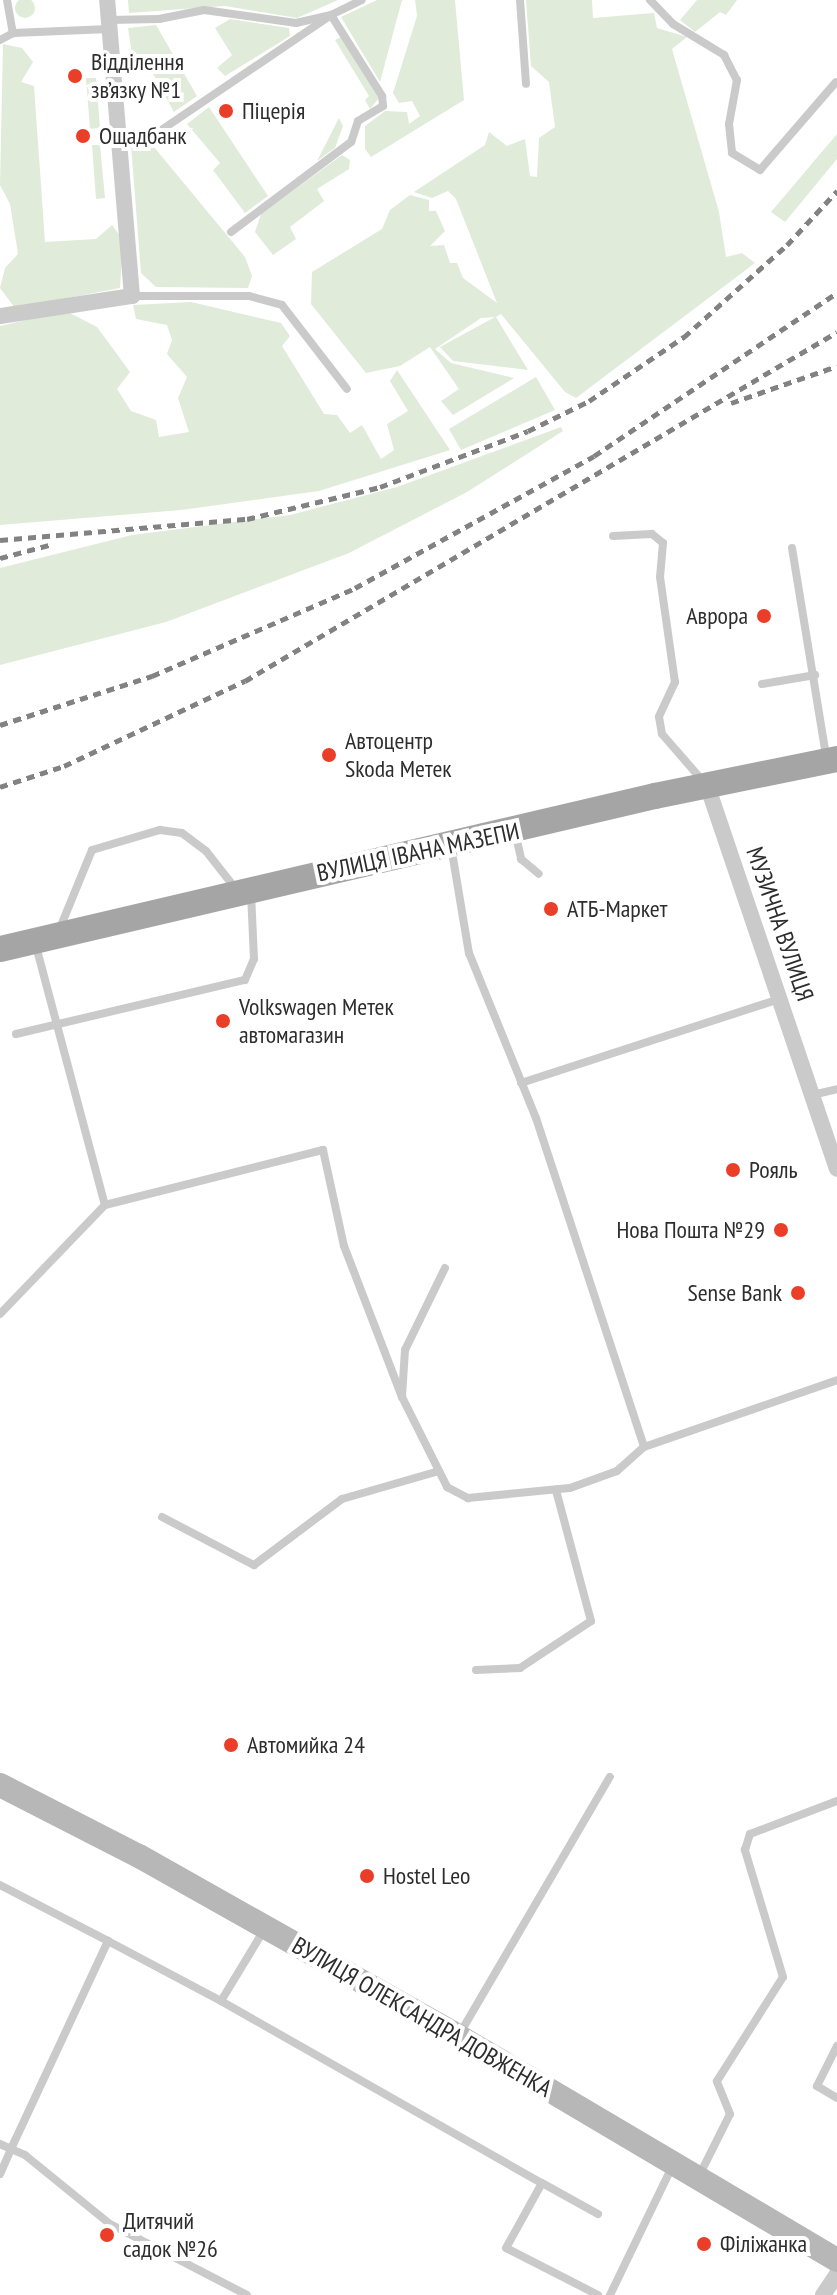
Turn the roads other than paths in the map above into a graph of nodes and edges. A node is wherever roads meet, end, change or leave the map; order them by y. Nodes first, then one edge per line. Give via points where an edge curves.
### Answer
1 (7, 0) edge
2 (107, 0) edge
3 (362, 0) edge
4 (520, 0) edge
5 (650, 0) edge
6 (331, 15) junction
7 (109, 24) junction
8 (13, 33) junction
9 (0, 40) edge
10 (836, 82) edge
11 (526, 84) dead end
12 (154, 135) dead end
13 (231, 232) dead end
14 (132, 296) junction
15 (0, 316) edge
16 (347, 389) dead end
17 (613, 536) dead end
18 (792, 548) dead end
19 (815, 675) junction
20 (762, 684) dead end
21 (832, 760) edge
22 (707, 785) junction
23 (515, 831) junction
24 (451, 846) junction
25 (539, 874) dead end
26 (245, 890) junction
27 (45, 939) junction
28 (0, 949) edge
29 (780, 999) junction
30 (56, 1024) junction
31 (16, 1034) dead end
32 (521, 1083) junction
33 (837, 1089) edge
34 (812, 1095) junction
35 (837, 1169) edge
36 (105, 1205) junction
37 (445, 1268) dead end
38 (0, 1314) edge
39 (837, 1380) edge
40 (402, 1397) junction
41 (644, 1447) junction
42 (439, 1471) junction
43 (556, 1490) junction
44 (162, 1517) dead end
45 (476, 1670) dead end
46 (610, 1777) dead end
47 (1, 1789) edge
48 (837, 1801) edge
49 (0, 1885) edge
50 (264, 1928) junction
51 (108, 1941) junction
52 (221, 2001) junction
53 (458, 2036) junction
54 (837, 2046) edge
55 (837, 2098) edge
56 (0, 2144) edge
57 (11, 2149) junction
58 (675, 2163) junction
59 (0, 2174) edge
60 (698, 2177) junction
61 (542, 2183) junction
62 (598, 2214) dead end
63 (837, 2260) edge
64 (837, 2274) edge
65 (247, 2295) edge
66 (598, 2295) edge
67 (610, 2295) edge
68 (823, 2295) edge

1 - 8 lane
2 - 7 street
3 - 6 lane
4 - 11 lane
5 - 10 lane via 673,24 724,55 737,80 729,124 732,153 760,170
6 - 7 lane via 296,23 204,10
6 - 12 lane
6 - 13 lane via 382,96 383,106 358,121 351,142
7 - 8 lane
7 - 14 street
8 - 9 lane
14 - 15 street
14 - 16 lane via 249,296 282,305
17 - 22 lane via 652,534 663,543 660,577 675,682 667,692 660,725
18 - 19 lane
19 - 20 lane
19 - 21 lane
21 - 22 main road, ВУЛИЦЯ ІВАНА МАЗЕПИ
22 - 23 main road, ВУЛИЦЯ ІВАНА МАЗЕПИ
22 - 29 street, МУЗИЧНА ВУЛИЦЯ
23 - 24 main road, ВУЛИЦЯ ІВАНА МАЗЕПИ
23 - 25 lane via 521,859
24 - 26 main road, ВУЛИЦЯ ІВАНА МАЗЕПИ
24 - 32 lane via 469,953
26 - 27 main road, ВУЛИЦЯ ІВАНА МАЗЕПИ
26 - 27 lane via 182,833 160,830 92,850 75,901
26 - 30 lane via 254,959 245,980
27 - 28 main road, ВУЛИЦЯ ІВАНА МАЗЕПИ
27 - 30 lane
29 - 32 lane
29 - 34 street, МУЗИЧНА ВУЛИЦЯ
30 - 31 lane
30 - 36 lane
32 - 41 lane
33 - 34 lane
34 - 35 street, МУЗИЧНА ВУЛИЦЯ
36 - 38 lane
36 - 40 lane via 323,1150 344,1246
37 - 40 lane via 405,1350
39 - 41 lane
40 - 42 lane
41 - 43 lane via 617,1471
42 - 43 lane via 447,1487 468,1498
42 - 44 lane via 342,1499 254,1565
43 - 45 lane via 591,1621 520,1668
46 - 53 lane
47 - 50 main road, ВУЛИЦЯ ОЛЕКСАНДРА ДОВЖЕНКА
48 - 60 lane via 750,1834 745,1850 783,1977 717,2081 730,2114
49 - 51 lane
50 - 52 lane
50 - 53 main road, ВУЛИЦЯ ОЛЕКСАНДРА ДОВЖЕНКА
51 - 52 lane
51 - 57 lane
52 - 61 lane
53 - 58 main road, ВУЛИЦЯ ОЛЕКСАНДРА ДОВЖЕНКА
54 - 55 lane via 817,2086
56 - 57 lane
57 - 59 lane
57 - 65 lane via 110,2224
58 - 60 main road, ВУЛИЦЯ ОЛЕКСАНДРА ДОВЖЕНКА
58 - 67 lane
60 - 63 main road, ВУЛИЦЯ ОЛЕКСАНДРА ДОВЖЕНКА
61 - 62 lane
61 - 66 lane via 506,2248
64 - 68 street

